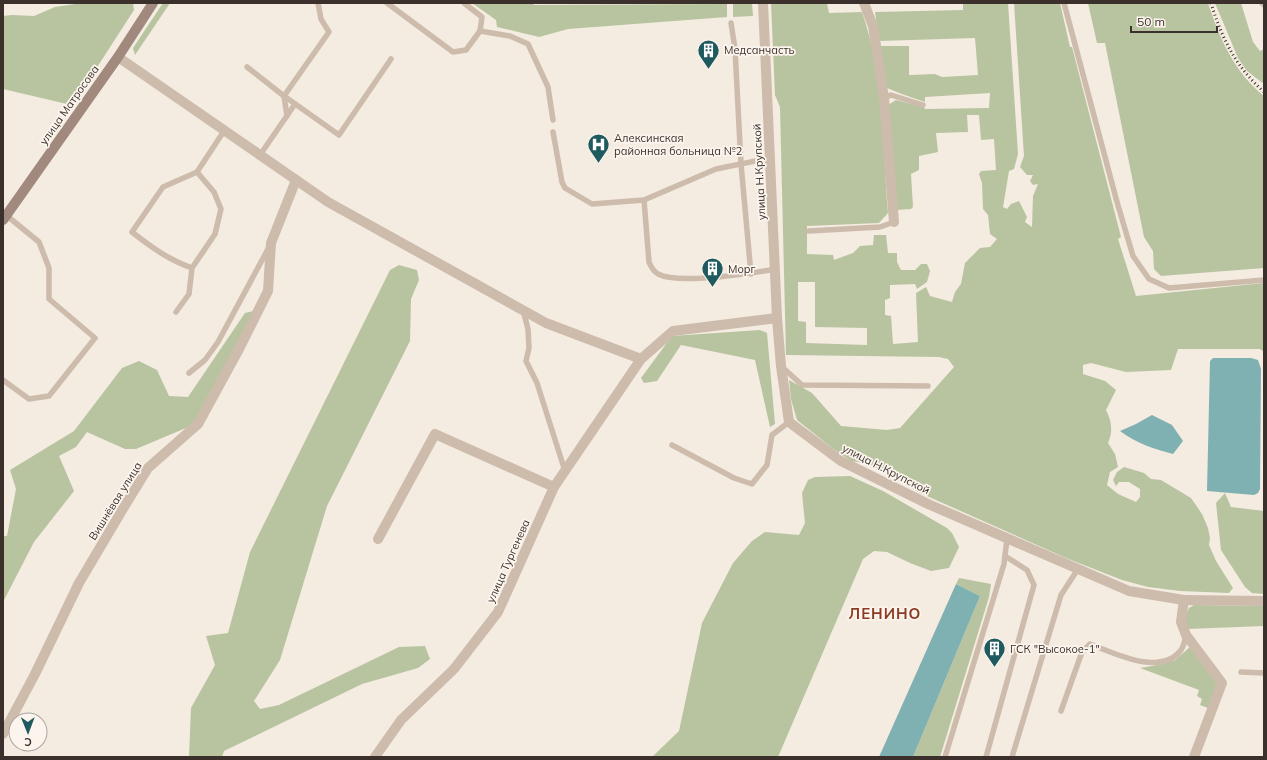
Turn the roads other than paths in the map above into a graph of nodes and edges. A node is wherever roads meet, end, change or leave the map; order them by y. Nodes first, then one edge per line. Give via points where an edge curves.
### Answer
1 (153, 3) edge
2 (318, 3) edge
3 (387, 3) edge
4 (464, 3) edge
5 (763, 3) edge
6 (864, 3) edge
7 (1064, 3) edge
8 (731, 23) dead end
9 (480, 31) junction
10 (118, 58) junction
11 (391, 59) dead end
12 (248, 67) dead end
13 (284, 96) junction
14 (884, 98) junction
15 (295, 104) junction
16 (923, 105) dead end
17 (287, 116) junction
18 (552, 120) dead end
19 (224, 131) junction
20 (553, 132) dead end
21 (260, 155) junction
22 (770, 158) junction
23 (742, 164) junction
24 (197, 172) junction
25 (296, 180) junction
26 (644, 200) junction
27 (4, 218) edge
28 (894, 222) joint
29 (809, 231) dead end
30 (271, 243) junction
31 (192, 268) junction
32 (776, 270) junction
33 (751, 274) junction
34 (1264, 280) edge
35 (523, 310) junction
36 (176, 312) dead end
37 (777, 318) junction
38 (641, 359) junction
39 (781, 366) junction
40 (189, 373) dead end
41 (3, 380) edge
42 (928, 386) dead end
43 (789, 422) junction
44 (672, 445) dead end
45 (565, 472) junction
46 (554, 487) junction
47 (378, 539) dead end
48 (1008, 539) junction
49 (1005, 556) junction
50 (1078, 569) junction
51 (1184, 600) junction
52 (1264, 601) edge
53 (1186, 635) junction
54 (1241, 672) dead end
55 (1264, 673) edge
56 (1061, 711) dead end
57 (3, 734) edge
58 (375, 757) edge
59 (945, 757) edge
60 (986, 757) edge
61 (1012, 757) edge
62 (1194, 757) edge

1 - 10 main road, улица Матросова
2 - 13 lane via 321,19 329,32
3 - 9 lane via 453,52 466,50
4 - 9 lane via 482,17
5 - 22 street, улица Н.Крупской
6 - 14 street via 873,26
7 - 34 lane via 1133,256 1149,279 1169,288
8 - 23 lane via 736,49
9 - 18 lane via 510,36 528,44 548,87
10 - 19 street
10 - 27 main road, улица Матросова
11 - 15 lane via 339,135
12 - 13 lane
13 - 15 lane
13 - 17 lane
14 - 16 lane via 891,95
14 - 28 street
15 - 17 lane
17 - 21 lane
19 - 21 street
19 - 24 lane
20 - 26 lane via 562,182 566,188 592,204
21 - 25 street
22 - 23 lane
22 - 32 street, улица Н.Крупской
23 - 26 lane via 716,169
23 - 33 lane
24 - 31 lane via 214,192 222,209 215,234
24 - 31 lane via 163,187 132,232 176,262
25 - 30 street, Вишнёвая улица
25 - 35 street via 328,202
26 - 33 lane via 649,262 653,270 676,278
27 - 41 lane via 39,242 49,268 49,298 95,338 48,396 29,399
28 - 29 lane via 880,227
30 - 40 lane via 218,342 205,360
30 - 57 street, Вишнёвая улица via 268,292 198,424 148,468 79,583
31 - 36 lane via 189,294
32 - 33 lane
32 - 37 street, улица Н.Крупской
35 - 38 street via 546,323
35 - 45 lane via 528,329 529,348 526,361 537,383
37 - 38 street, улица Тургенева via 673,332
37 - 39 street, улица Н.Крупской
38 - 45 street, улица Тургенева
39 - 42 lane via 802,385
39 - 43 street, улица Н.Крупской
43 - 44 lane via 772,436 767,465 752,484 734,478
43 - 48 street, улица Н.Крупской via 841,461 928,504
45 - 46 street, улица Тургенева
46 - 47 street via 436,434
46 - 58 street, улица Тургенева via 498,612 454,669 401,720
48 - 49 lane
48 - 50 street, улица Н.Крупской
49 - 59 lane
49 - 60 lane via 1027,570 1034,585
50 - 51 street, улица Н.Крупской via 1129,591
50 - 61 lane via 1061,595
51 - 52 street, улица Н.Крупской
51 - 53 street via 1181,622
53 - 56 lane via 1181,650 1168,660 1157,663 1135,660 1090,644 1082,652
53 - 62 street via 1222,683
54 - 55 lane

